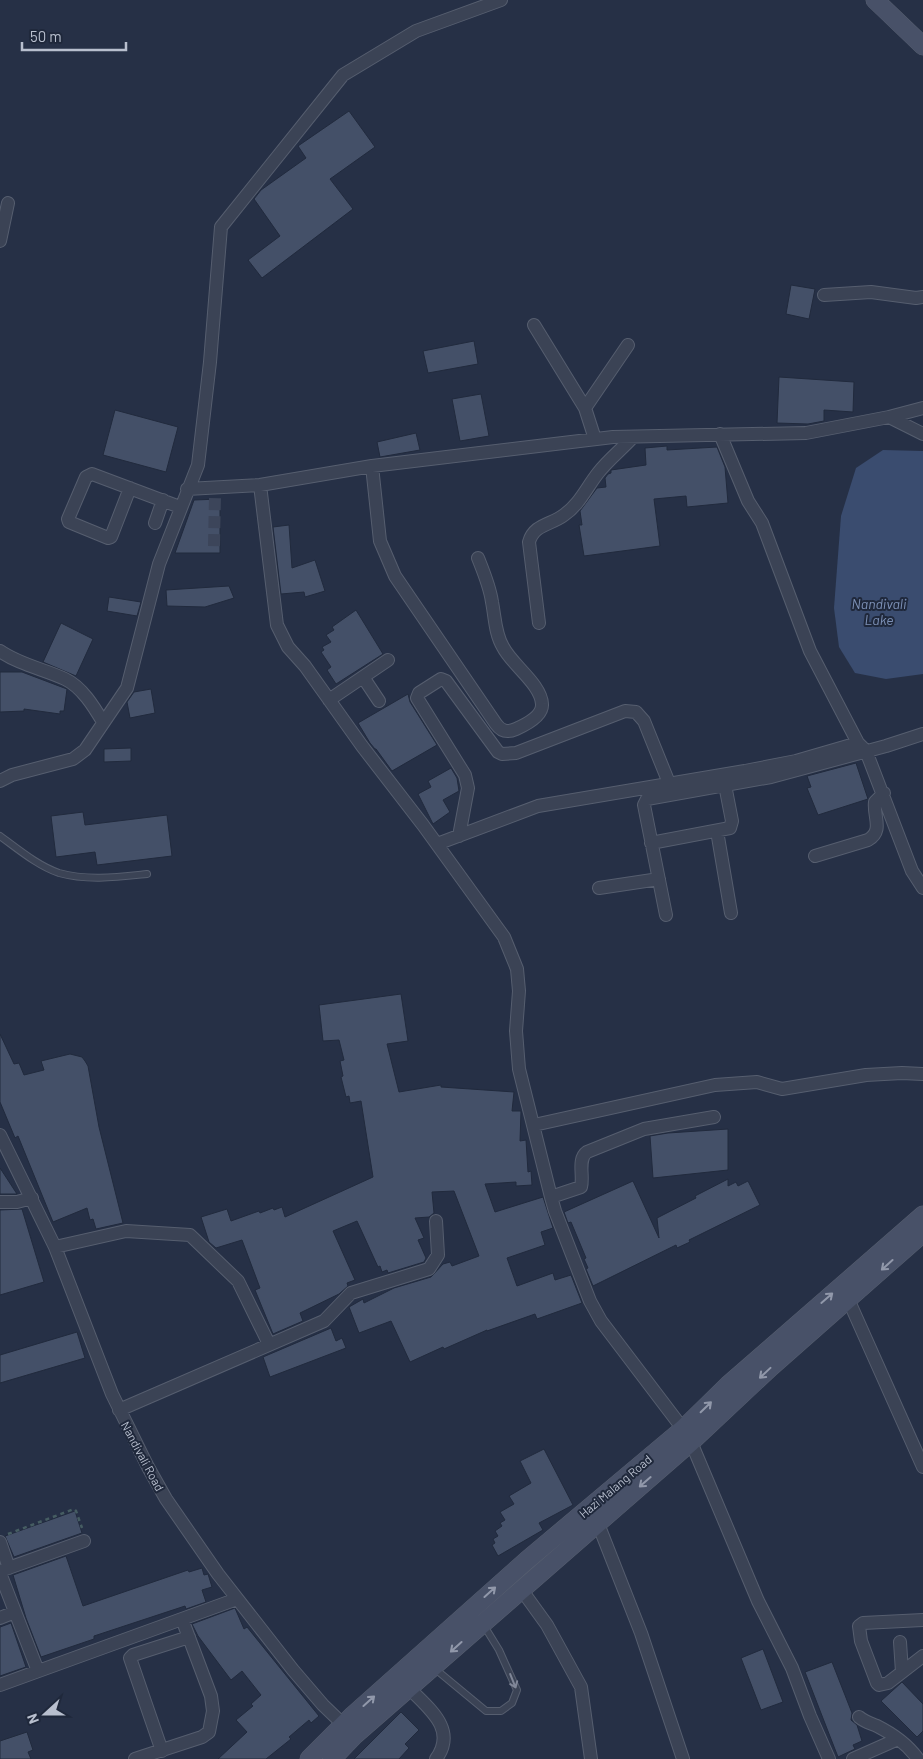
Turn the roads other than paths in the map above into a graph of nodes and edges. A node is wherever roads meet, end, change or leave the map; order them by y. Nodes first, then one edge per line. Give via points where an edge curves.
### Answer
1 (501, 0) edge
2 (875, 0) edge
3 (923, 46) edge
4 (8, 203) dead end
5 (0, 241) edge
6 (824, 295) dead end
7 (921, 301) edge
8 (534, 325) dead end
9 (628, 344) dead end
10 (585, 408) junction
11 (923, 408) edge
12 (889, 417) junction
13 (720, 434) junction
14 (923, 434) edge
15 (633, 436) junction
16 (595, 439) junction
17 (372, 466) junction
18 (260, 485) junction
19 (130, 488) junction
20 (187, 489) junction
21 (163, 500) junction
22 (180, 507) junction
23 (155, 523) dead end
24 (478, 558) dead end
25 (539, 624) dead end
26 (0, 651) edge
27 (388, 660) dead end
28 (363, 677) junction
29 (329, 700) junction
30 (379, 701) dead end
31 (103, 722) junction
32 (923, 734) edge
33 (862, 747) junction
34 (0, 781) edge
35 (669, 783) junction
36 (725, 785) junction
37 (884, 793) junction
38 (717, 831) junction
39 (0, 836) edge
40 (459, 836) junction
41 (651, 843) junction
42 (437, 844) junction
43 (815, 856) dead end
44 (147, 874) dead end
45 (658, 880) junction
46 (599, 888) dead end
47 (923, 888) edge
48 (732, 913) dead end
49 (666, 915) dead end
50 (923, 1074) edge
51 (714, 1117) dead end
52 (534, 1126) junction
53 (0, 1135) edge
54 (552, 1197) junction
55 (32, 1198) junction
56 (0, 1202) edge
57 (923, 1215) edge
58 (436, 1221) dead end
59 (923, 1233) edge
60 (55, 1247) junction
61 (848, 1299) junction
62 (269, 1344) junction
63 (119, 1410) junction
64 (687, 1436) junction
65 (923, 1467) edge
66 (594, 1514) junction
67 (84, 1541) road end
68 (0, 1542) edge
69 (3, 1571) edge
70 (521, 1590) junction
71 (237, 1599) junction
72 (15, 1612) junction
73 (477, 1616) junction
74 (0, 1618) edge
75 (182, 1619) junction
76 (923, 1620) edge
77 (188, 1637) junction
78 (900, 1642) dead end
79 (419, 1656) junction
80 (923, 1656) edge
81 (433, 1668) junction
82 (38, 1671) junction
83 (902, 1672) junction
84 (0, 1685) edge
85 (409, 1688) junction
86 (859, 1717) dead end
87 (349, 1730) junction
88 (898, 1739) junction
89 (162, 1750) junction
90 (135, 1759) edge
91 (309, 1759) edge
92 (332, 1759) edge
93 (436, 1759) edge
94 (591, 1759) edge
95 (683, 1759) edge
96 (828, 1759) edge
97 (853, 1759) edge
98 (918, 1759) edge

1 - 20 street via 416,31 343,75 221,227 198,465
2 - 3 main road
4 - 5 street
6 - 7 street via 871,292
8 - 10 street
9 - 10 street
10 - 16 street
11 - 12 street
12 - 13 street via 806,433
12 - 14 street
13 - 15 street
13 - 33 street via 748,501 762,522 810,651
15 - 16 street
15 - 25 street via 600,471 566,515 537,528 531,536 529,542
16 - 17 street
17 - 18 street
17 - 24 street via 380,540 395,576 500,730 509,732 539,714 542,704 539,693 503,648 488,583
18 - 20 street via 215,493
18 - 29 street via 277,625 288,647
19 - 19 street via 89,475 69,522 111,537
19 - 21 street
20 - 22 street
21 - 22 street
21 - 23 street
22 - 31 street via 159,564 127,688
26 - 31 street via 66,679 95,707
27 - 28 street
28 - 29 street
28 - 30 street
29 - 42 street
31 - 34 street via 85,750 73,759
32 - 33 street
33 - 35 street
33 - 36 street via 771,776
33 - 37 street
35 - 40 street via 538,806
35 - 40 street via 644,721 636,712 625,711 516,752 502,754 446,681 440,679 418,693 417,698 468,781
36 - 38 street via 732,824 726,830
36 - 41 street via 647,799 644,805
37 - 43 street via 875,802 877,828 874,837
37 - 47 street via 912,871
38 - 41 street
38 - 48 street
39 - 44 lane via 58,872 109,878
40 - 42 street
41 - 45 street
42 - 52 street via 504,937 517,969 519,1069
45 - 46 street
45 - 49 street
50 - 52 street via 866,1074 782,1089 757,1082 715,1085
51 - 54 street via 644,1129 587,1152 582,1159 581,1187
52 - 54 street
53 - 55 street, Nandivali Road
54 - 64 street via 590,1301 601,1321
55 - 56 street
55 - 60 street, Nandivali Road
64 -> 57 main road, Hazi Malang Road via 728,1385
58 - 62 street via 438,1256 429,1269 351,1293 324,1321
59 -> 61 main road, Hazi Malang Road
60 - 62 street via 126,1231 190,1235 238,1281
60 - 63 street, Nandivali Road
61 -> 64 main road, Hazi Malang Road
61 - 65 street
62 - 63 street
63 - 71 street, Nandivali Road via 166,1499
64 - 66 main road, Hazi Malang Road
64 - 96 street via 758,1602 792,1668
66 - 70 main road, Hazi Malang Road
73 -> 66 main road, Hazi Malang Road
66 - 95 street via 641,1633
67 - 69 street
68 - 69 street
69 - 72 street
70 - 73 main road, Hazi Malang Road
70 - 94 street via 547,1625 581,1687
71 - 75 street
71 - 87 street, Nandivali Road via 293,1670
72 - 74 street
72 - 82 street
73 - 79 main road, Hazi Malang Road
73 -> 81 main road, Hazi Malang Road
73 -> 81 lane via 499,1650 517,1690 512,1703 501,1711 486,1711
75 - 77 street
75 - 82 street
76 - 83 street via 863,1623 859,1626 877,1683 885,1684
77 - 89 street via 211,1696 212,1724 202,1737
77 - 89 street via 130,1658
78 - 83 street
79 - 81 lane
87 -> 79 main road, Hazi Malang Road
80 - 83 street
81 - 85 main road, Hazi Malang Road
82 - 84 street
85 - 87 main road, Hazi Malang Road
85 - 93 street via 441,1725 444,1742
86 - 88 street
87 - 91 main road, Hazi Malang Road
87 - 92 main road, Hazi Malang Road
88 - 97 street
88 - 98 street
89 - 90 street

